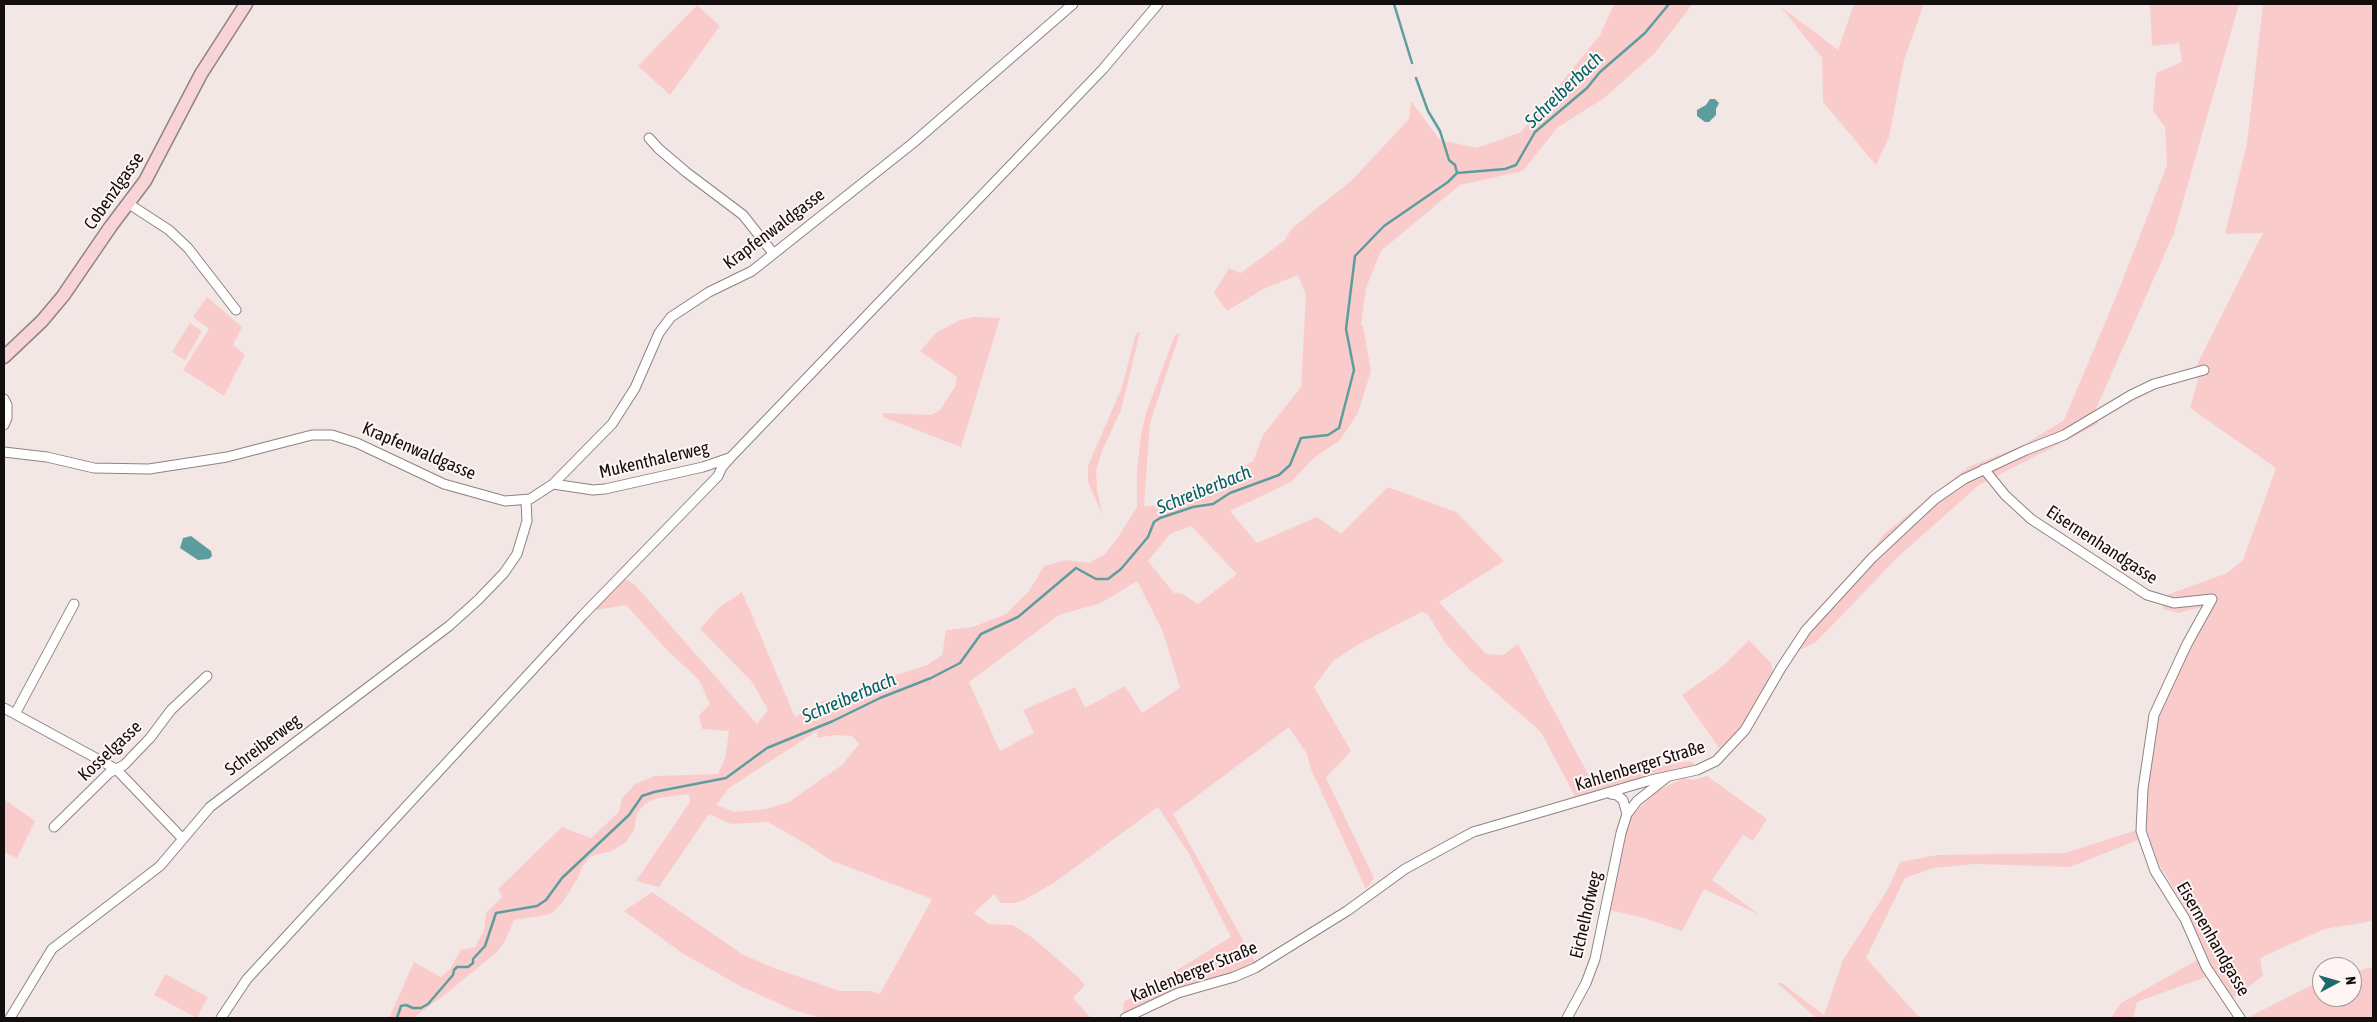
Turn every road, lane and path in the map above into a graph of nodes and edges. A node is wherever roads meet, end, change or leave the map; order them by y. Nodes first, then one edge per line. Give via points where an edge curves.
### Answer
1 (246, 4) edge
2 (1072, 4) edge
3 (1158, 4) edge
4 (649, 138) dead end
5 (129, 204) junction
6 (773, 253) junction
7 (236, 310) dead end
8 (4, 357) edge
9 (2204, 370) dead end
10 (4, 399) edge
11 (4, 425) edge
12 (4, 452) edge
13 (731, 457) junction
14 (1984, 469) junction
15 (554, 484) junction
16 (526, 500) junction
17 (74, 604) dead end
18 (207, 676) dead end
19 (4, 708) edge
20 (15, 714) junction
21 (116, 769) junction
22 (1668, 776) junction
23 (1610, 794) junction
24 (1627, 814) junction
25 (54, 827) dead end
26 (182, 838) junction
27 (10, 1018) edge
28 (221, 1018) edge
29 (1124, 1018) edge
30 (1568, 1018) edge
31 (2240, 1018) edge

1 - 5 street, Cobenzlgasse via 205,67 151,171
2 - 6 street, Krapfenwaldgasse via 913,143
3 - 13 street via 1103,69
4 - 6 street via 679,166 743,215
5 - 7 street via 169,230 188,248
5 - 8 street, Cobenzlgasse via 50,313
6 - 15 street, Krapfenwaldgasse via 743,277 709,292 671,317 659,333 635,388 612,424
9 - 14 street, Kahlenberger Straße via 2154,384 2064,435
10 - 11 street via 7,418
12 - 16 street, Krapfenwaldgasse via 47,456 94,468 149,469 227,457 306,436 332,435 357,443 444,484 498,500
13 - 15 street, Mukenthalerweg via 619,487 598,490
13 - 28 street via 718,476 583,615 247,979
14 - 22 street, Kahlenberger Straße via 1935,499 1847,584 1792,650 1731,748 1704,768
14 - 31 street, Eisernenhandgasse via 2005,495 2031,519 2148,595 2174,603 2212,599 2154,715 2143,789 2141,831 2155,871 2180,910 2211,974
15 - 16 street, Krapfenwaldgasse
16 - 26 street, Schreiberweg via 526,532 517,554 478,600 449,626 218,801
17 - 20 street
18 - 21 street, Kosselgasse via 171,710 124,765
19 - 20 street
20 - 21 street
21 - 25 street, Kosselgasse
21 - 26 street
22 - 23 street, Kahlenberger Straße
22 - 24 street, Eichelhofweg via 1637,801
23 - 24 street via 1623,800
23 - 29 street, Kahlenberger Straße via 1473,832 1405,869 1347,911 1255,968 1178,993
24 - 30 street, Eichelhofweg via 1594,959
26 - 27 street, Schreiberweg via 160,866 52,949

